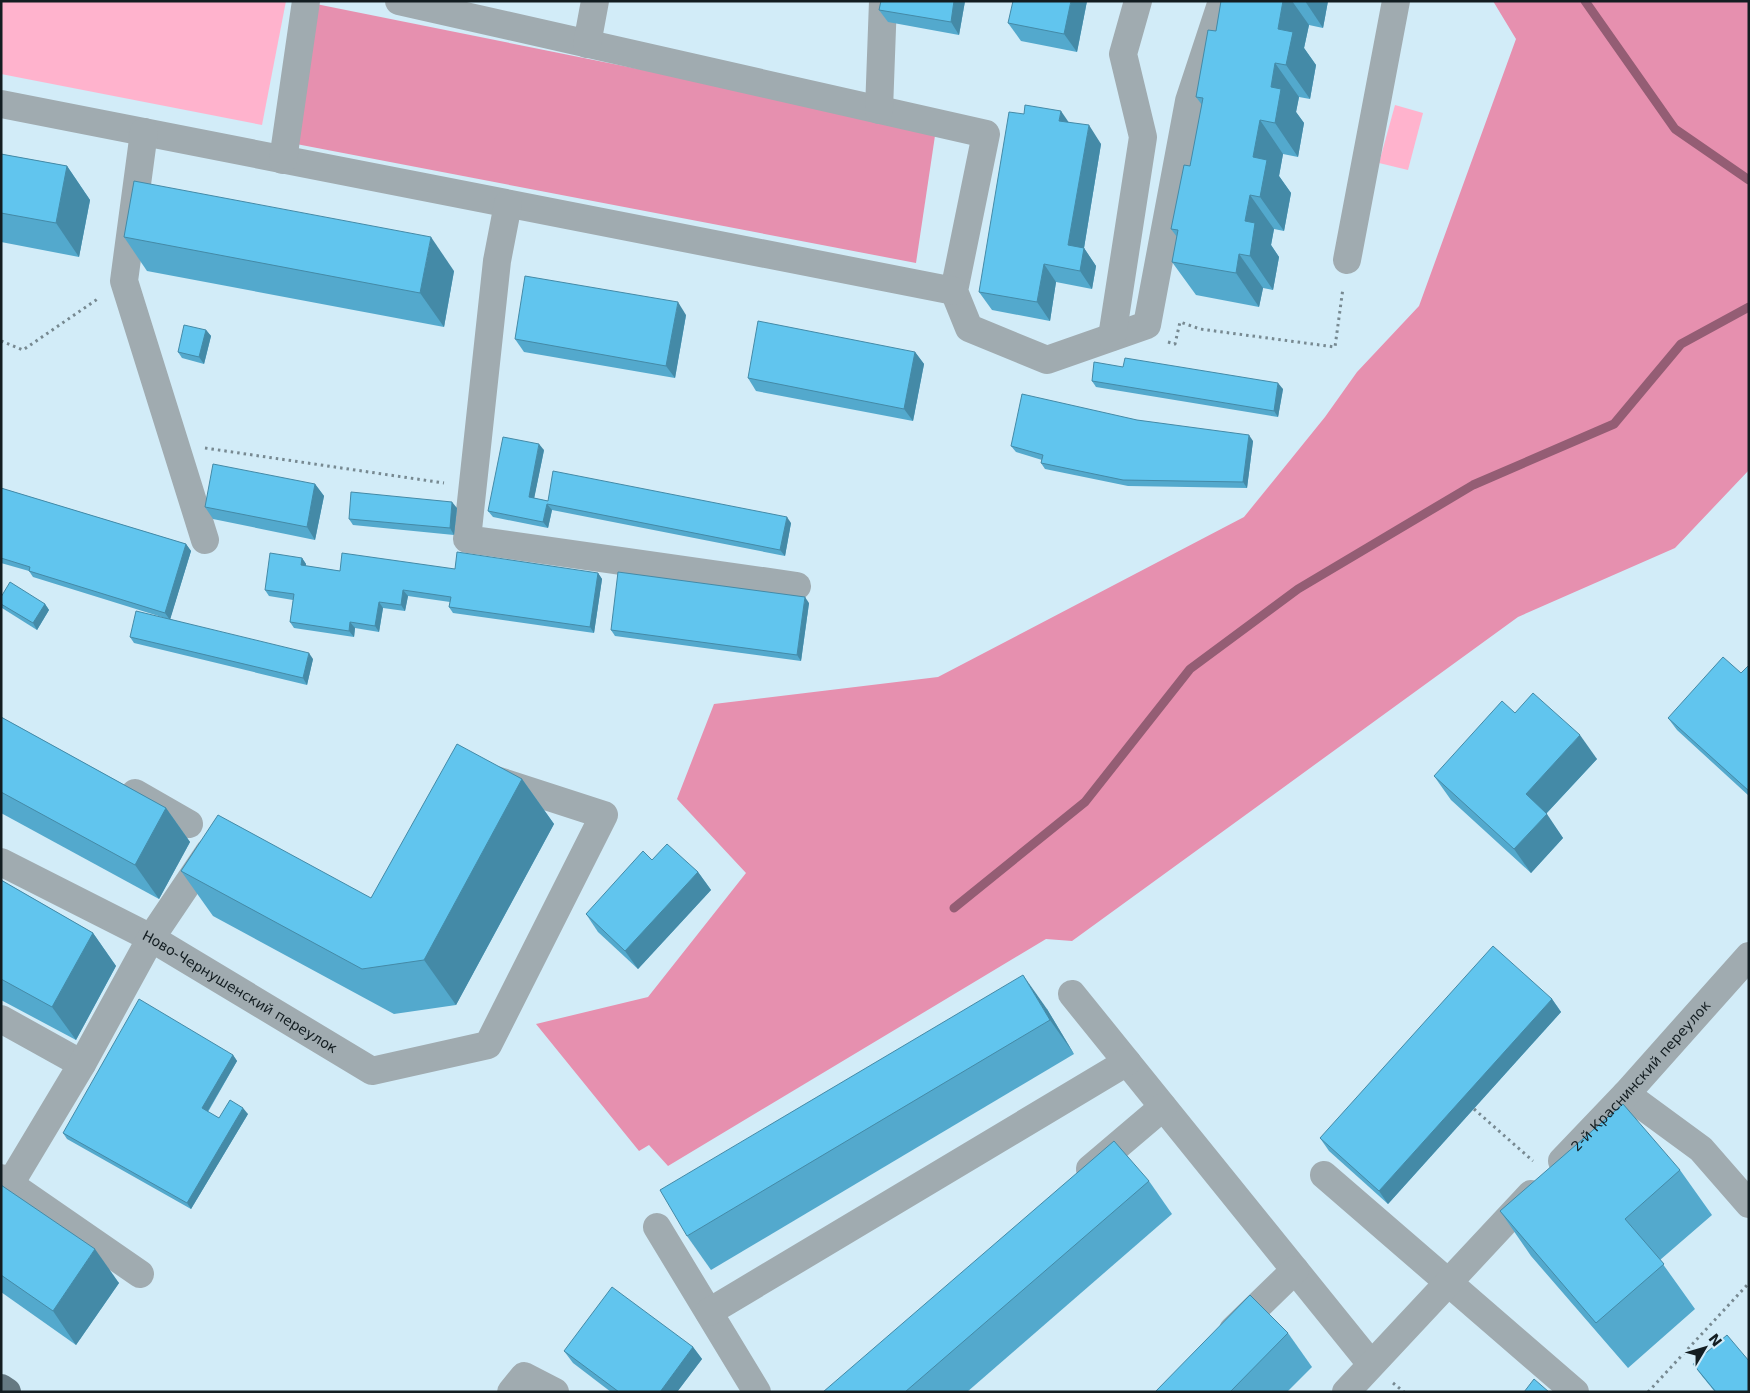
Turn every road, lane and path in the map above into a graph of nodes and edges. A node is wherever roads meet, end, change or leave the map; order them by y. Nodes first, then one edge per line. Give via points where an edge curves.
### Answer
1 (306, 1) edge
2 (399, 1) edge
3 (595, 1) edge
4 (883, 1) edge
5 (1138, 1) edge
6 (1222, 1) edge
7 (1396, 1) edge
8 (587, 44) junction
9 (1, 104) edge
10 (879, 110) junction
11 (144, 132) junction
12 (283, 160) junction
13 (508, 204) junction
14 (1347, 260) joint
15 (124, 281) junction
16 (954, 291) junction
17 (1200, 329) dead end
18 (1112, 337) junction
19 (1, 341) edge
20 (175, 443) junction
21 (472, 487) junction
22 (205, 540) dead end
23 (797, 586) dead end
24 (112, 780) edge
25 (469, 782) edge
26 (189, 824) dead end
27 (228, 838) edge
28 (1, 862) edge
29 (151, 938) junction
30 (1749, 956) edge
31 (1072, 994) dead end
32 (1, 1019) edge
33 (1127, 1062) junction
34 (82, 1064) junction
35 (1626, 1094) junction
36 (1163, 1107) junction
37 (1474, 1108) dead end
38 (1324, 1175) dead end
39 (1550, 1175) junction
40 (6, 1181) edge
41 (1073, 1184) edge
42 (1749, 1204) edge
43 (657, 1227) dead end
44 (1295, 1270) junction
45 (140, 1274) dead end
46 (1449, 1282) junction
47 (1749, 1283) edge
48 (709, 1312) junction
49 (1218, 1344) edge
50 (1371, 1364) junction
51 (1, 1388) edge
52 (7, 1392) edge
53 (511, 1392) edge
54 (555, 1392) edge
55 (757, 1392) edge
56 (1346, 1392) edge
57 (1575, 1392) edge
58 (1648, 1392) edge

1 - 12 street
2 - 8 street
3 - 8 street
4 - 10 street
5 - 18 street via 1123,54 1143,137
6 - 18 street via 1189,100 1147,325
7 - 14 street
8 - 10 street
9 - 11 street
10 - 16 street via 986,134
11 - 12 street
11 - 15 street
12 - 13 street
13 - 16 street
13 - 21 street via 497,261
14 - 17 path via 1335,347
15 - 19 path via 23,350
15 - 20 street
16 - 18 street via 969,328 1047,360
20 - 21 path
20 - 22 street
21 - 23 street via 467,539
24 - 26 street
25 - 29 street, Ново-Чернушенский переулок via 474,773 604,815 488,1045 372,1071
27 - 29 street via 221,835
28 - 29 street, Ново-Чернушенский переулок
29 - 34 street
30 - 35 street, 2-й Краснинский переулок
31 - 33 street
32 - 34 street
33 - 36 street
33 - 48 street
34 - 40 street
35 - 39 street, 2-й Краснинский переулок
35 - 42 street via 1701,1149
36 - 41 street
36 - 44 street
37 - 39 path
38 - 46 street
39 - 46 street, 2-й Краснинский переулок
40 - 45 street
43 - 48 street
44 - 49 street
44 - 50 street
46 - 50 street, 2-й Краснинский переулок
46 - 57 street
47 - 58 path
48 - 55 street
50 - 56 street, 2-й Краснинский переулок
51 - 52 main road
53 - 54 street via 524,1376

